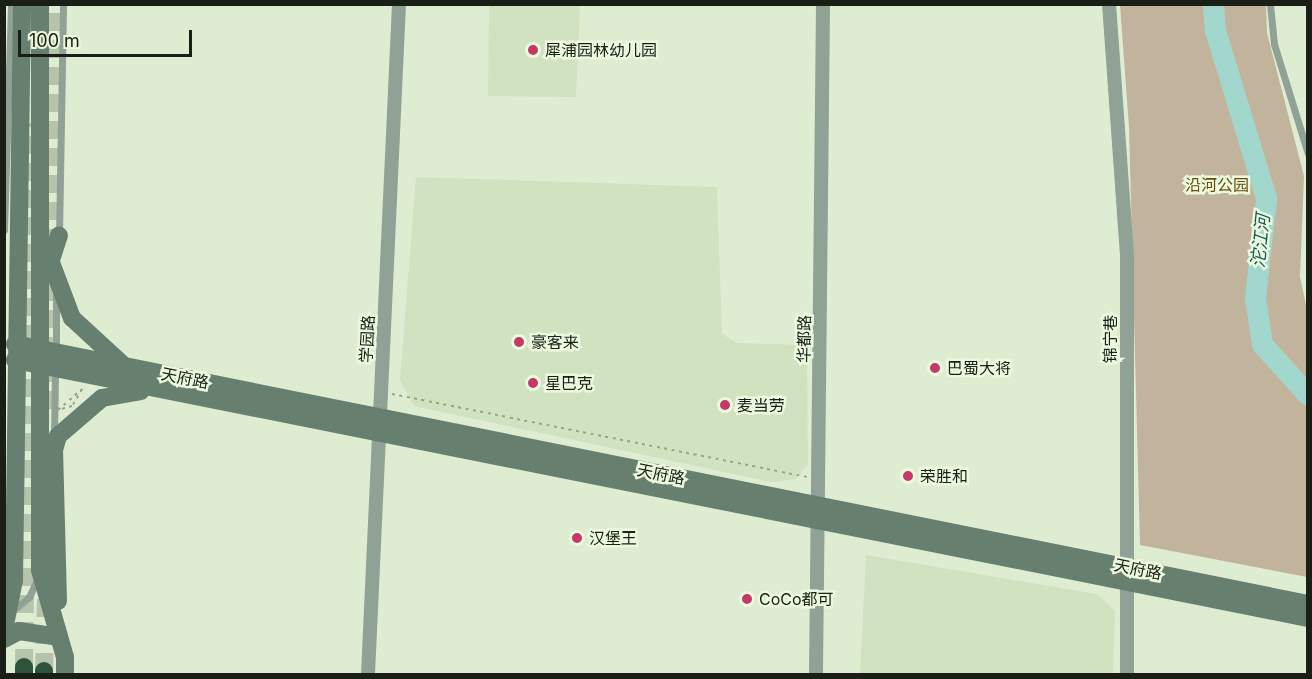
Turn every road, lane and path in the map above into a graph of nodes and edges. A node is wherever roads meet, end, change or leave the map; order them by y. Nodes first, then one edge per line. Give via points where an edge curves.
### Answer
1 (11, 4) edge
2 (22, 4) edge
3 (40, 4) edge
4 (63, 4) edge
5 (399, 4) edge
6 (823, 4) edge
7 (1109, 4) edge
8 (1270, 4) edge
9 (1308, 154) edge
10 (4, 230) edge
11 (41, 232) junction
12 (59, 236) junction
13 (50, 263) junction
14 (56, 282) junction
15 (40, 293) junction
16 (15, 352) junction
17 (48, 358) junction
18 (125, 366) junction
19 (82, 389) joint
20 (160, 389) junction
21 (381, 392) junction
22 (379, 425) junction
23 (54, 450) junction
24 (819, 479) junction
25 (818, 514) junction
26 (40, 570) junction
27 (1127, 574) junction
28 (1308, 604) edge
29 (1308, 618) edge
30 (6, 619) edge
31 (59, 637) junction
32 (4, 639) edge
33 (65, 666) edge
34 (368, 675) edge
35 (816, 675) edge
36 (1127, 675) edge

1 - 10 lane
2 - 16 main road
3 - 11 main road
4 - 12 lane
5 - 21 street, 学园路
6 - 24 street, 华都路
7 - 27 street, 锦宁巷 via 1127,258
8 - 9 lane via 1274,44
11 - 13 main road
11 - 15 main road
12 - 13 main road
12 - 14 lane
13 - 14 main road
13 - 15 main road
14 - 17 lane
14 - 18 main road via 82,331
15 - 17 main road
16 - 17 main road, 天府路
16 - 30 main road via 14,580
17 - 18 main road, 天府路
17 - 20 main road, 天府路
17 - 23 lane
17 - 26 main road
18 - 22 main road, 天府路
19 - 19 path via 74,396 58,410 72,406
20 - 22 main road, 天府路
20 - 23 main road via 102,398 68,424
21 - 22 street, 学园路
21 - 24 path
22 - 25 main road, 天府路
22 - 34 street, 学园路
23 - 33 main road via 54,574
24 - 25 street, 华都路
25 - 27 main road, 天府路
25 - 35 street, 华都路
26 - 30 lane via 29,597
26 - 31 main road
27 - 28 main road, 天府路
27 - 29 main road, 天府路
27 - 36 street, 锦宁巷
31 - 32 main road via 19,631
31 - 33 main road

